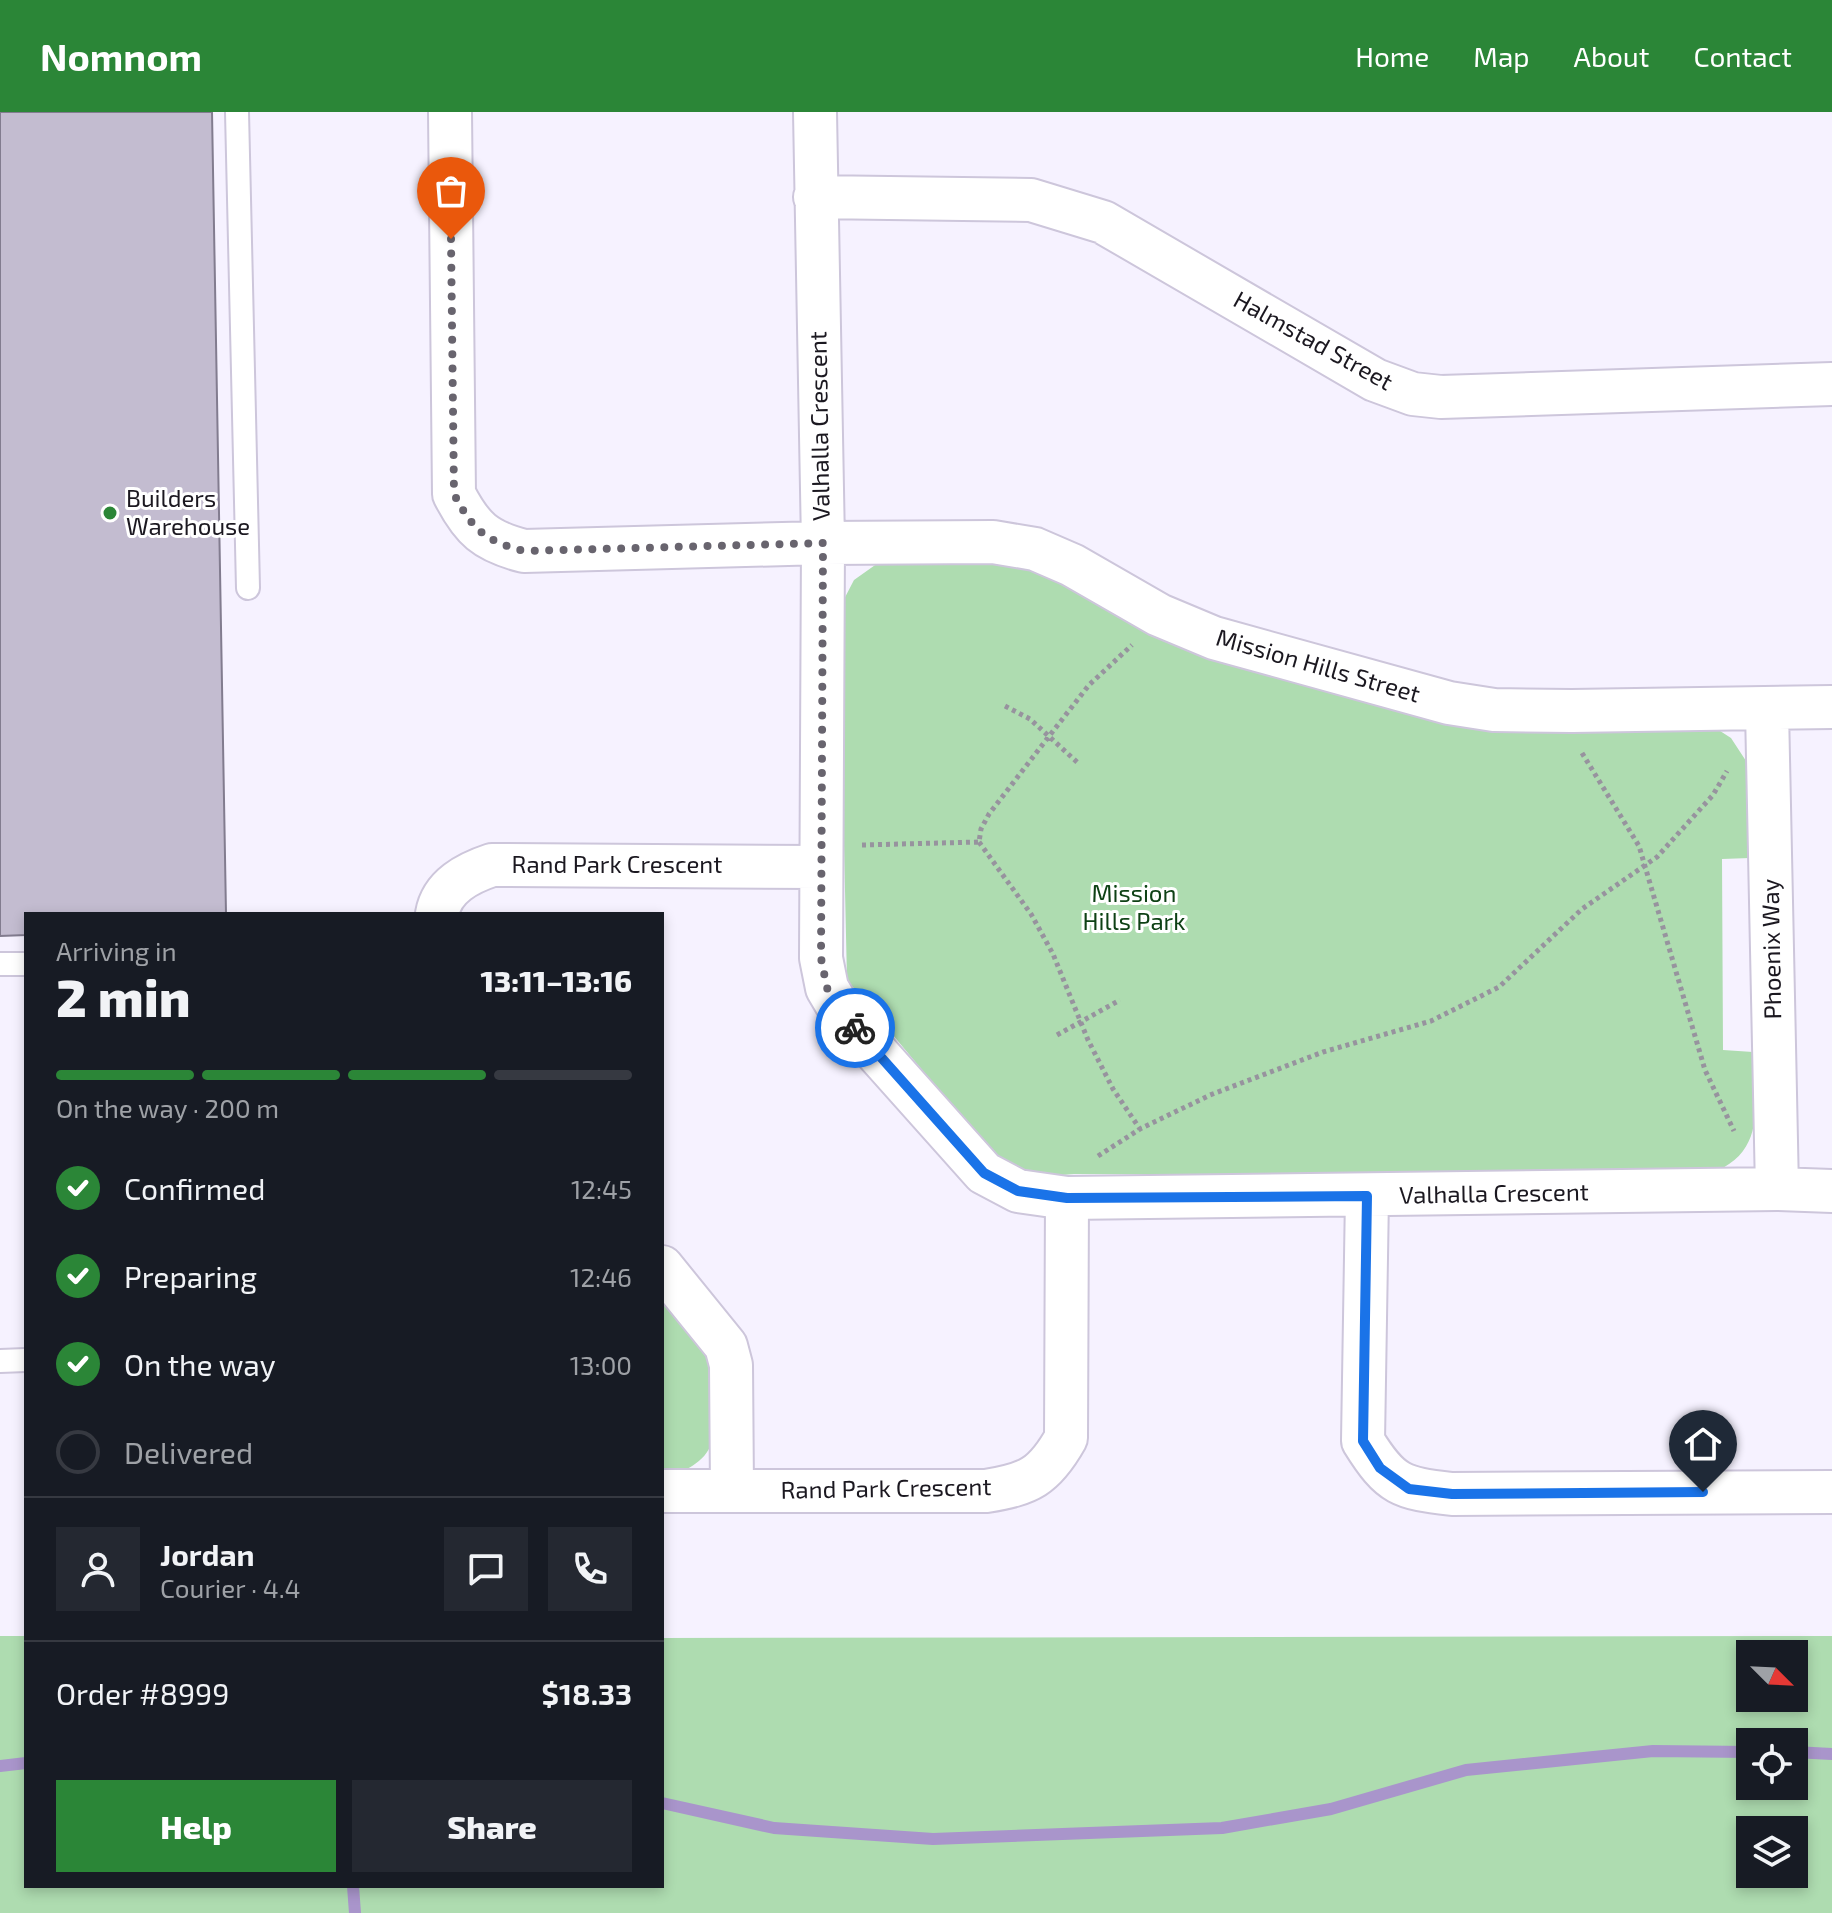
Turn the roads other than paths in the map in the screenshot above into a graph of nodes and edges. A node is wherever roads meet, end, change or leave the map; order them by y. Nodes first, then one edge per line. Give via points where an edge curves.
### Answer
1 (237, 112) edge
2 (450, 112) edge
3 (815, 112) edge
4 (815, 197) junction
5 (1832, 384) edge
6 (823, 543) junction
7 (248, 588) dead end
8 (1832, 707) edge
9 (1767, 710) junction
10 (821, 857) junction
11 (437, 912) edge
12 (0, 964) edge
13 (24, 964) edge
14 (1777, 1189) junction
15 (1832, 1191) edge
16 (1367, 1196) junction
17 (1067, 1198) junction
18 (664, 1269) edge
19 (24, 1360) edge
20 (0, 1361) edge
21 (732, 1490) junction
22 (664, 1491) edge
23 (1832, 1492) edge

1 - 7 lane
2 - 6 street, Mission Hills Street via 454,494 468,520 500,545 524,551
3 - 4 street, Valhalla Crescent
4 - 5 street, Halmstad Street via 1031,200 1103,222 1375,380 1413,394
4 - 6 street, Valhalla Crescent
6 - 9 street, Mission Hills Street via 993,542 1035,549 1214,638 1449,703 1494,710
6 - 10 street, Valhalla Crescent
8 - 9 street, Mission Hills Street
9 - 14 street, Phoenix Way
10 - 11 street, Rand Park Crescent via 492,865 466,874 439,903
10 - 17 street, Valhalla Crescent via 821,958 827,988 843,1015 984,1173 1018,1191
12 - 13 lane
14 - 15 street, Valhalla Crescent
14 - 16 street, Valhalla Crescent
16 - 17 street, Valhalla Crescent
16 - 23 street via 1363,1441 1380,1468 1409,1489 1452,1494
17 - 21 street, Rand Park Crescent via 1066,1438 1054,1460 1020,1485 986,1491
18 - 21 street via 726,1346 731,1365
19 - 20 lane
21 - 22 street, Rand Park Crescent

